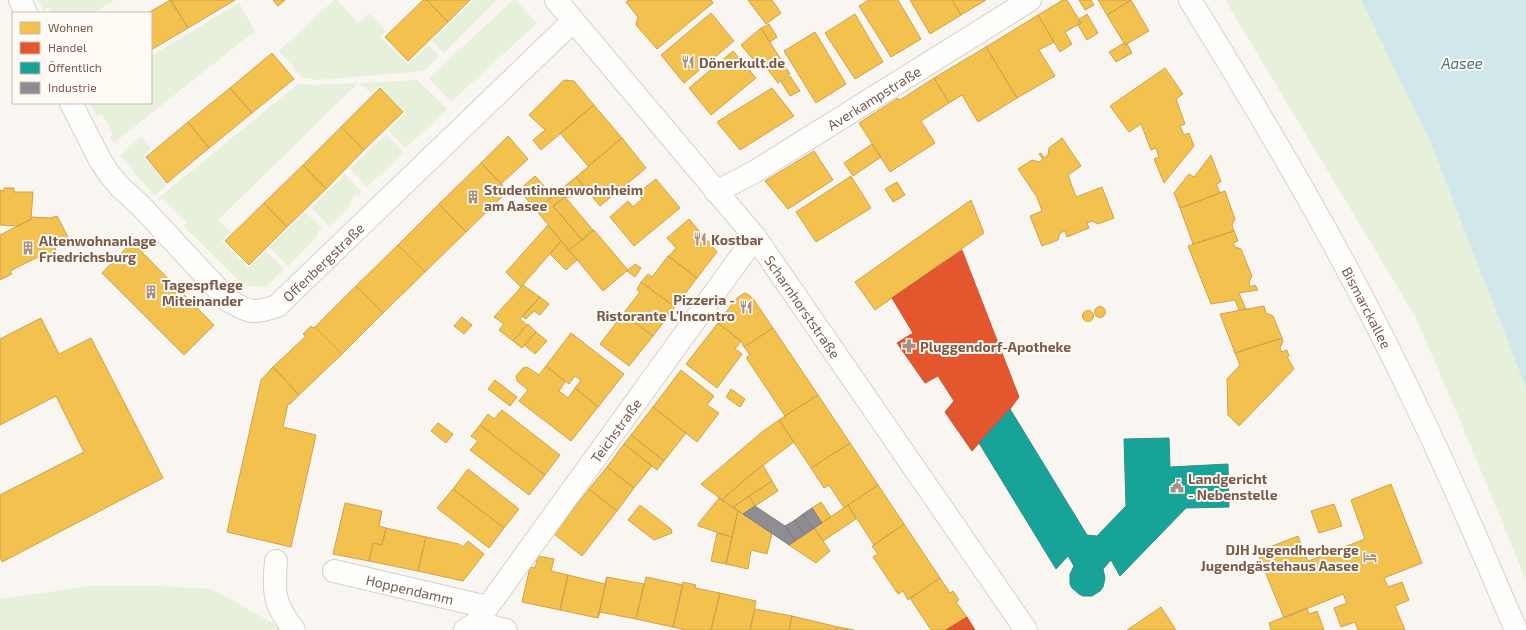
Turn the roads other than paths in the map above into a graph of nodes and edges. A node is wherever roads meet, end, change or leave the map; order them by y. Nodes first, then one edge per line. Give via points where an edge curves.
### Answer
1 (20, 0) edge
2 (556, 0) edge
3 (1030, 0) edge
4 (1190, 0) edge
5 (26, 12) edge
6 (573, 21) junction
7 (72, 104) edge
8 (716, 192) junction
9 (755, 237) junction
10 (276, 561) dead end
11 (334, 571) dead end
12 (476, 620) edge
13 (294, 630) edge
14 (506, 630) edge
15 (1026, 630) edge
16 (1516, 630) edge

1 - 5 street
2 - 6 street, Scharnhorststraße
3 - 8 street, Averkampstraße via 756,171
4 - 16 street, Bismarckallee via 1255,106 1354,282 1416,405
6 - 7 street, Offenbergstraße via 277,306 256,312 229,301 140,205 120,187 100,160
6 - 8 street, Scharnhorststraße
8 - 9 street, Scharnhorststraße
9 - 12 street, Teichstraße
9 - 15 street, Scharnhorststraße
10 - 13 street via 276,597 282,616
11 - 12 street, Hoppendamm
12 - 14 street, Hoppendamm

